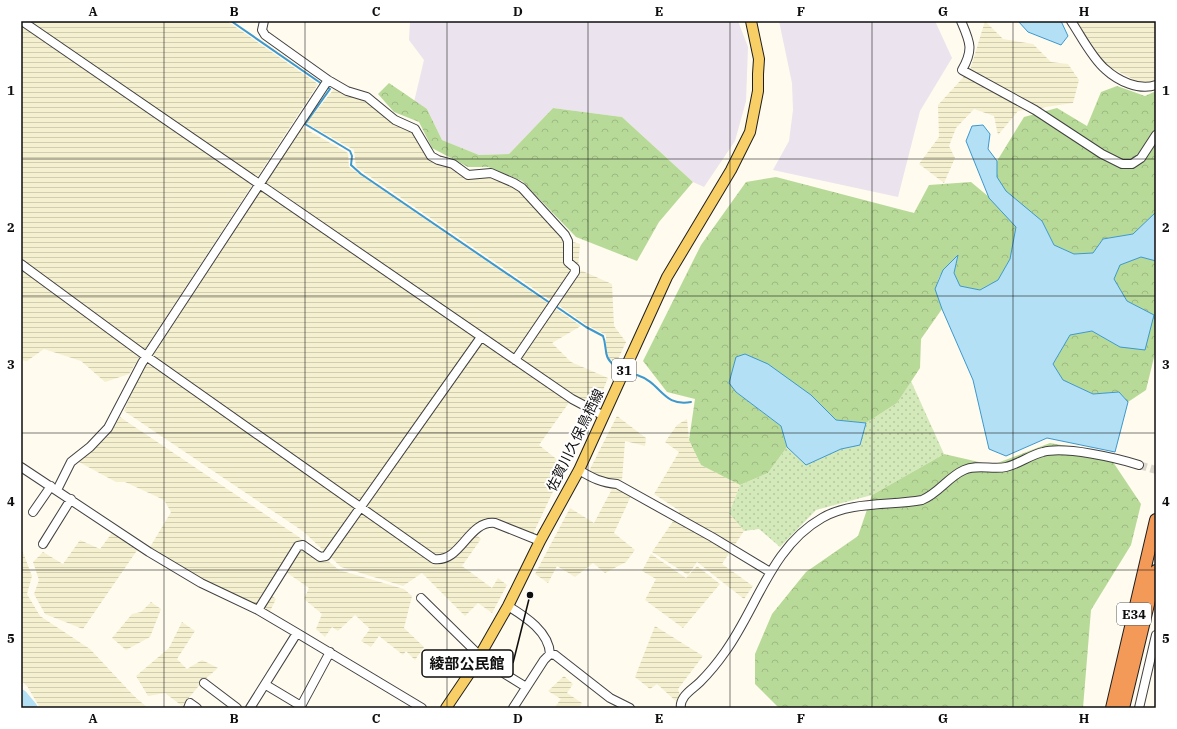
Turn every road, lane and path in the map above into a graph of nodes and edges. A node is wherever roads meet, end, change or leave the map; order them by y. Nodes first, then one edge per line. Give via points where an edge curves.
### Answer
1 (22, 21) edge
2 (264, 21) edge
3 (751, 21) edge
4 (961, 21) edge
5 (1071, 21) edge
6 (328, 80) junction
7 (1156, 85) edge
8 (1156, 135) edge
9 (259, 183) junction
10 (21, 264) edge
11 (481, 337) junction
12 (146, 356) junction
13 (515, 360) junction
14 (604, 416) junction
15 (1139, 465) tunnel mouth
16 (21, 467) edge
17 (579, 470) junction
18 (54, 488) junction
19 (72, 499) junction
20 (361, 507) junction
21 (33, 512) dead end
22 (1156, 520) edge
23 (540, 540) junction
24 (43, 544) dead end
25 (1156, 571) edge
26 (770, 572) junction
27 (421, 598) dead end
28 (508, 606) junction
29 (258, 610) junction
30 (298, 633) junction
31 (1156, 635) edge
32 (330, 652) junction
33 (550, 654) junction
34 (480, 656) junction
35 (505, 674) dead end
36 (204, 683) dead end
37 (266, 684) junction
38 (526, 687) junction
39 (188, 708) edge
40 (197, 708) edge
41 (236, 708) edge
42 (250, 708) edge
43 (422, 708) edge
44 (446, 708) edge
45 (513, 708) edge
46 (630, 708) edge
47 (681, 708) edge
48 (1112, 708) edge
49 (1123, 708) edge
50 (1139, 708) edge

1 - 9 street
2 - 6 street via 262,30 265,35
3 - 14 main road, 佐賀川久保鳥栖線 / 31 via 758,66 758,90 750,132 731,170 667,277
4 - 8 street via 971,44 969,59 962,70 1055,122 1102,154 1122,164 1132,164 1141,158
5 - 7 street via 1105,69 1142,88
6 - 9 street
6 - 13 street via 347,91 367,97 395,120 415,129 426,150 438,160 453,164 468,174 491,173 522,188 565,235 568,241 568,262 575,268 575,272
9 - 11 street
9 - 12 street
10 - 12 street
11 - 13 street
11 - 20 street
12 - 18 street via 108,428 71,462
12 - 20 street
13 - 14 street via 572,399
14 - 17 main road, 佐賀川久保鳥栖線 / 31
15 - 26 street via 1056,450 1035,454 1008,467 973,467 956,475 931,496 922,500 844,509 821,518 794,541
16 - 18 street
17 - 23 main road, 佐賀川久保鳥栖線 / 31
17 - 26 street via 592,479 617,484
18 - 19 street
18 - 21 street
19 - 24 street
19 - 29 street via 149,552 201,583
20 - 23 street via 439,560 451,554 472,531 488,522
20 - 29 street via 326,556 320,557 303,545 298,546
22 - 48 highway, E34
23 - 28 main road, 佐賀川久保鳥栖線 / 31
25 - 49 highway, E34
26 - 47 street via 725,652 685,696 680,704
27 - 34 street
28 - 33 street via 537,627 550,643
28 - 34 main road, 佐賀川久保鳥栖線 / 31
29 - 30 street
30 - 32 street
30 - 37 street
31 - 50 street
32 - 37 street via 301,706
32 - 43 street
33 - 38 street
33 - 46 street via 555,655 610,698
34 - 44 main road, 佐賀川久保鳥栖線 / 31
35 - 38 street
36 - 41 street
37 - 42 street
38 - 45 street
39 - 40 street via 190,703

